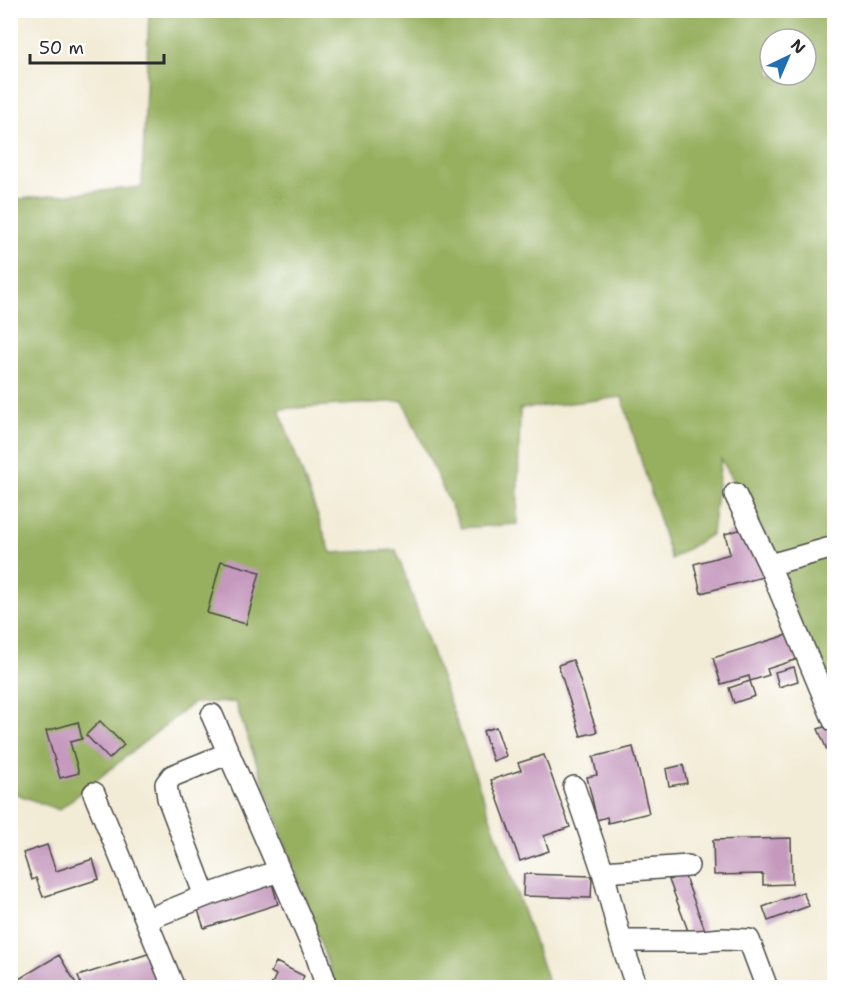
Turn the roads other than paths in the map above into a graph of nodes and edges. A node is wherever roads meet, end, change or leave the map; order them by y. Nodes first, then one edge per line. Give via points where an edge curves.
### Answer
1 (735, 494) dead end
2 (834, 547) edge
3 (769, 565) junction
4 (212, 715) dead end
5 (834, 721) edge
6 (229, 753) junction
7 (574, 788) dead end
8 (94, 793) dead end
9 (688, 866) dead end
10 (279, 871) junction
11 (603, 872) junction
12 (205, 896) junction
13 (146, 920) junction
14 (621, 941) junction
15 (174, 987) edge
16 (327, 987) edge
17 (637, 987) edge
18 (767, 987) edge

1 - 3 street
2 - 3 street
3 - 5 street
4 - 6 street
6 - 10 street
6 - 12 street via 172,776 166,784
7 - 11 street
8 - 13 street
9 - 11 street
10 - 12 street
10 - 16 street
11 - 14 street
12 - 13 street
13 - 15 street
14 - 17 street
14 - 18 street via 749,940

